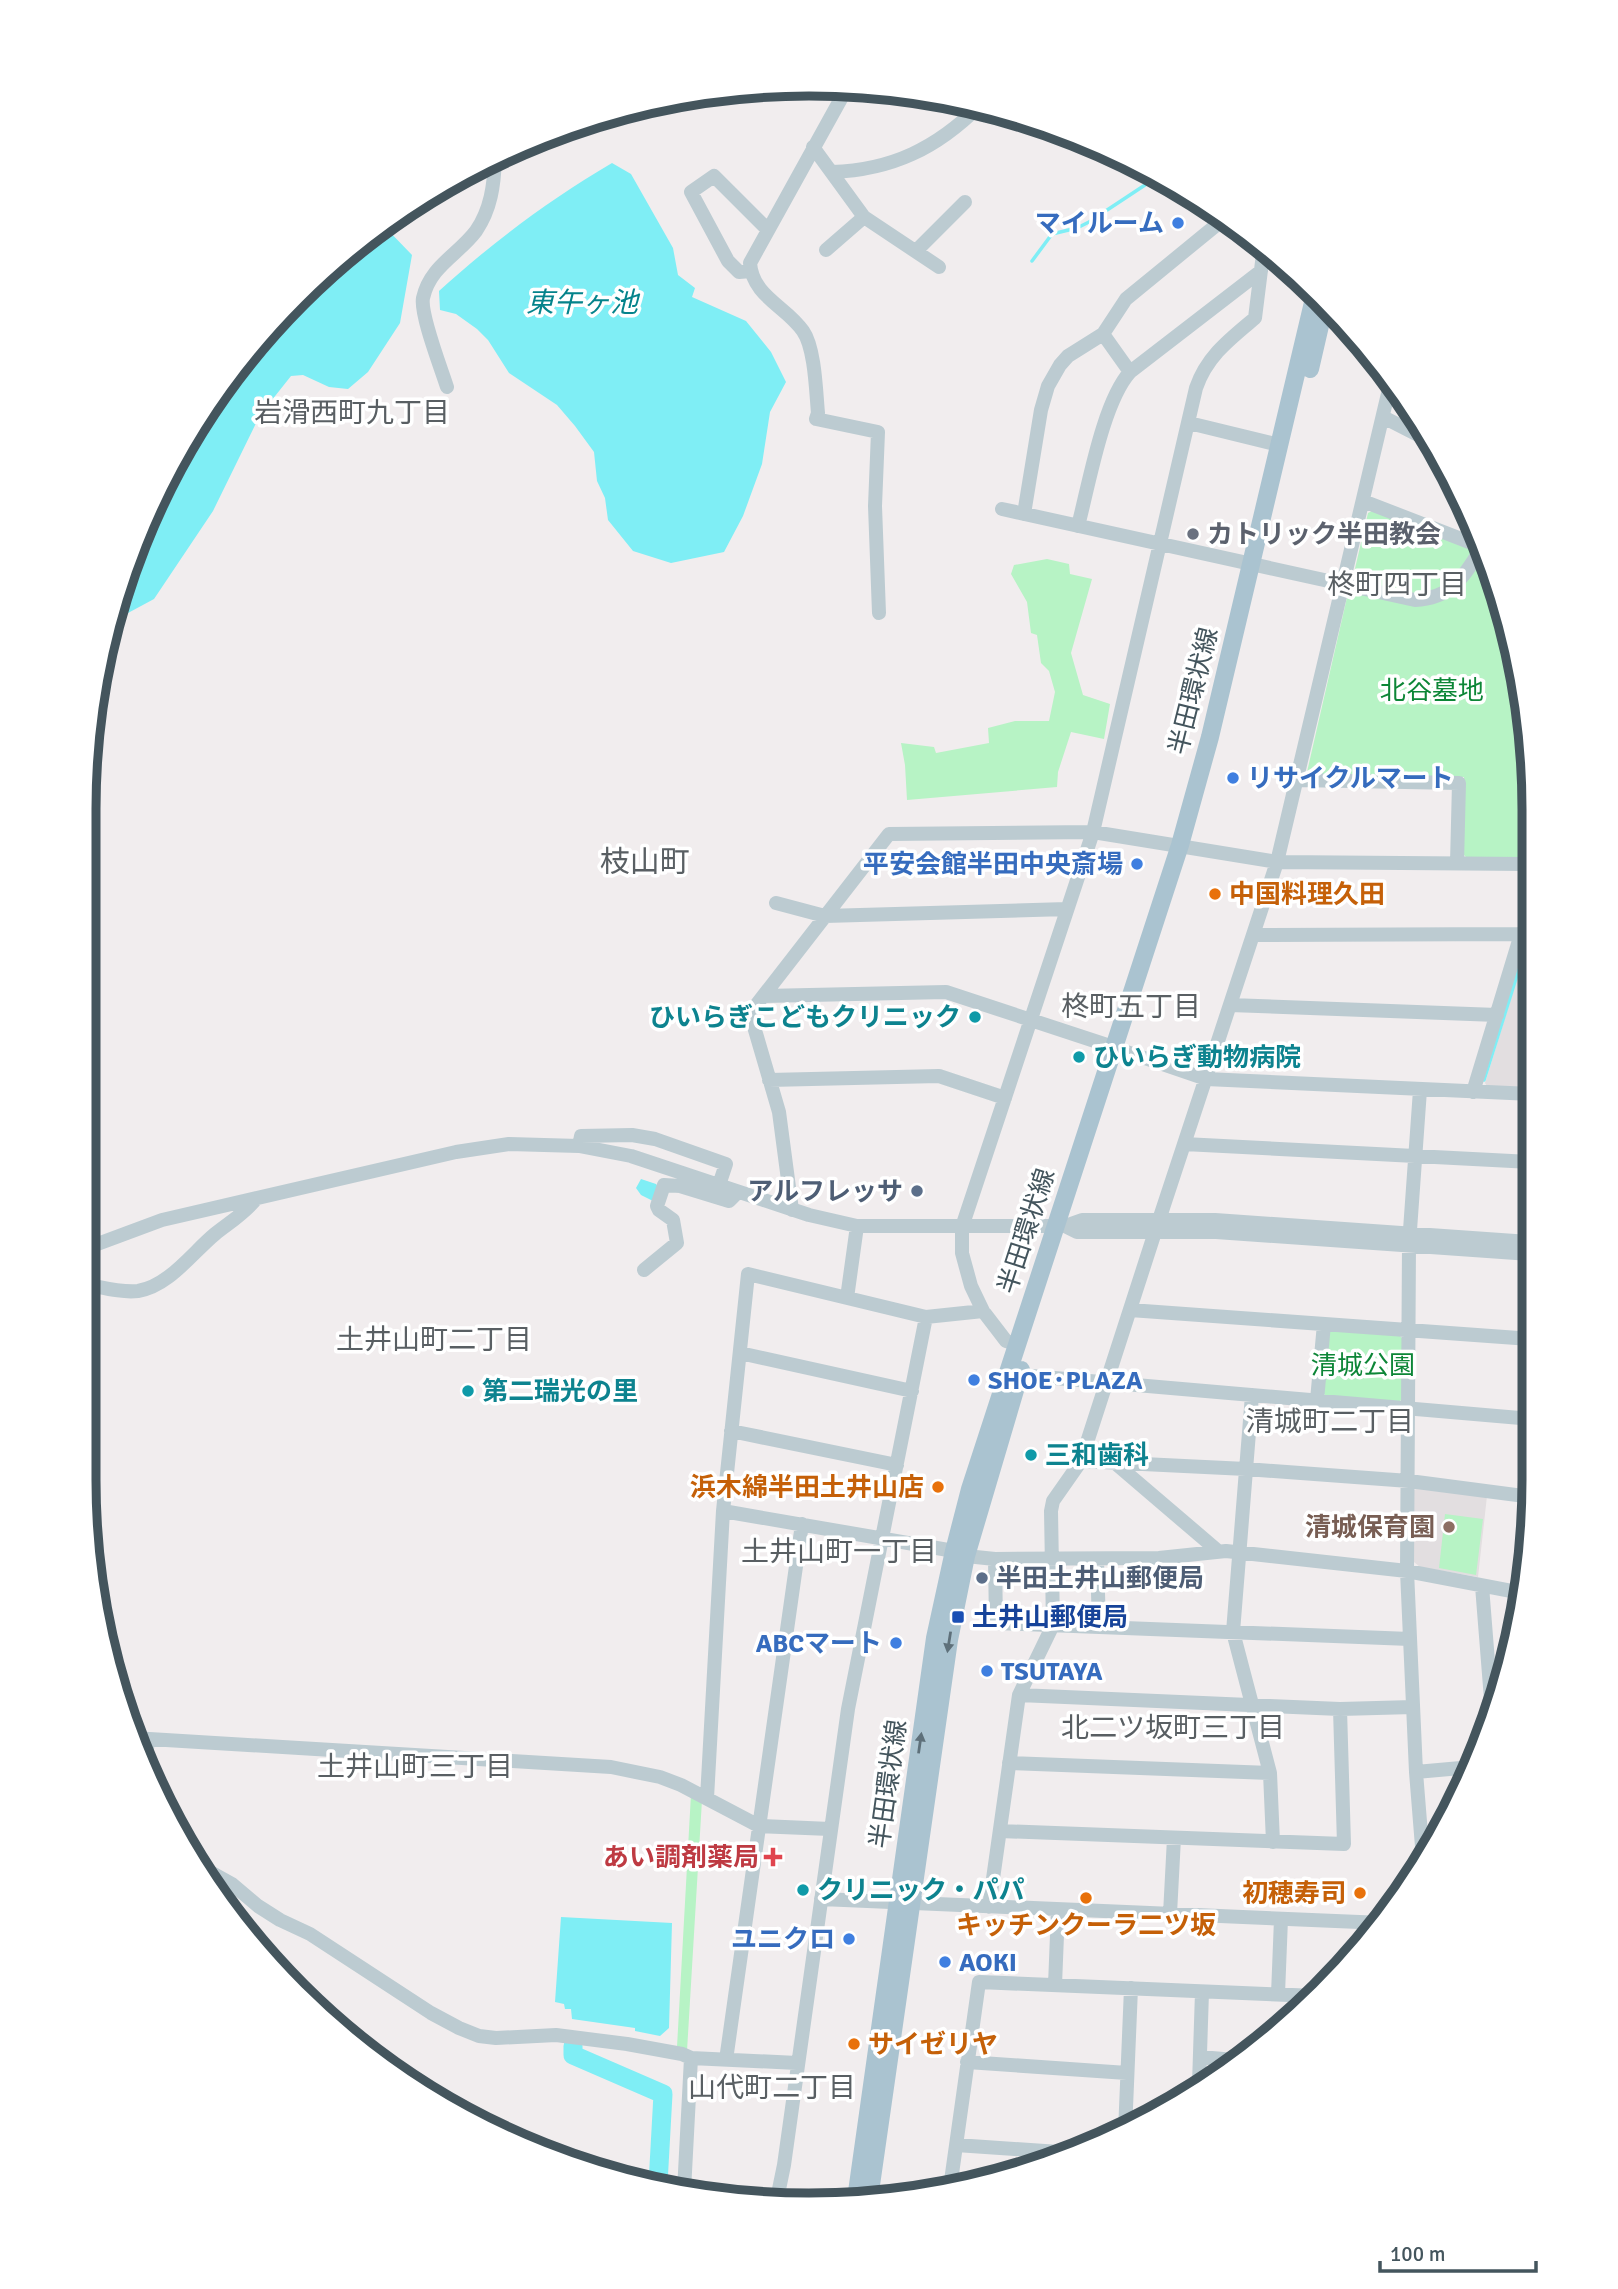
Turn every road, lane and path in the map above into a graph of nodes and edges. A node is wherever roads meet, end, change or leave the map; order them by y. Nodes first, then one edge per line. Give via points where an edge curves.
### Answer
1 (841, 97) edge
2 (969, 115) edge
3 (813, 146) junction
4 (494, 170) edge
5 (832, 172) junction
6 (965, 202) dead end
7 (864, 217) junction
8 (1217, 225) edge
9 (768, 230) junction
10 (826, 250) dead end
11 (916, 251) junction
12 (1262, 260) edge
13 (939, 267) dead end
14 (751, 271) junction
15 (1261, 271) junction
16 (1312, 305) edge
17 (1322, 315) edge
18 (1103, 334) junction
19 (1130, 372) junction
20 (447, 387) dead end
21 (1388, 394) edge
22 (1383, 417) junction
23 (1189, 423) junction
24 (1414, 433) edge
25 (1279, 445) junction
26 (1363, 501) junction
27 (1002, 509) dead end
28 (1024, 514) junction
29 (1079, 526) junction
30 (1469, 542) edge
31 (1161, 544) junction
32 (1475, 558) edge
33 (1257, 565) junction
34 (1343, 584) junction
35 (879, 613) dead end
36 (1297, 780) junction
37 (1093, 832) junction
38 (1185, 846) junction
39 (1277, 862) junction
40 (1457, 863) junction
41 (1522, 864) edge
42 (776, 904) dead end
43 (1067, 909) junction
44 (825, 916) junction
45 (1522, 930) edge
46 (1254, 935) junction
47 (1522, 939) edge
48 (764, 996) junction
49 (1230, 1004) junction
50 (1497, 1015) junction
51 (1031, 1020) junction
52 (1118, 1049) junction
53 (1206, 1079) junction
54 (769, 1080) junction
55 (1420, 1090) junction
56 (1473, 1092) junction
57 (1522, 1094) edge
58 (1004, 1098) junction
59 (1184, 1144) junction
60 (579, 1146) junction
61 (1415, 1157) junction
62 (1522, 1162) edge
63 (719, 1185) junction
64 (738, 1192) junction
65 (256, 1199) junction
66 (792, 1210) junction
67 (858, 1226) junction
68 (1060, 1226) junction
69 (1157, 1226) junction
70 (962, 1227) junction
71 (1410, 1238) junction
72 (1522, 1242) edge
73 (96, 1245) edge
74 (1522, 1253) edge
75 (644, 1270) dead end
76 (96, 1286) edge
77 (846, 1298) junction
78 (1130, 1310) junction
79 (983, 1311) junction
80 (926, 1317) junction
81 (1324, 1324) junction
82 (1408, 1330) junction
83 (1522, 1338) edge
84 (1017, 1344) junction
85 (740, 1353) junction
86 (1020, 1375) junction
87 (1106, 1382) junction
88 (912, 1391) junction
89 (1252, 1395) junction
90 (1317, 1400) junction
91 (1408, 1408) junction
92 (1522, 1418) edge
93 (731, 1431) junction
94 (1081, 1461) junction
95 (1115, 1463) junction
96 (897, 1465) junction
97 (1246, 1469) junction
98 (1409, 1481) junction
99 (1521, 1496) edge
100 (723, 1511) junction
101 (802, 1524) junction
102 (883, 1539) junction
103 (1218, 1551) junction
104 (1239, 1553) junction
105 (960, 1554) junction
106 (995, 1559) junction
107 (1053, 1559) junction
108 (1097, 1559) junction
109 (1407, 1571) junction
110 (1482, 1586) junction
111 (1513, 1591) edge
112 (1053, 1625) junction
113 (1099, 1627) junction
114 (1233, 1632) junction
115 (1410, 1639) junction
116 (1491, 1686) edge
117 (1019, 1695) junction
118 (1252, 1704) junction
119 (1413, 1707) junction
120 (1340, 1709) junction
121 (145, 1738) edge
122 (1009, 1763) junction
123 (1460, 1768) edge
124 (1416, 1772) junction
125 (1270, 1773) junction
126 (707, 1797) junction
127 (759, 1826) junction
128 (830, 1829) junction
129 (1000, 1831) junction
130 (1174, 1838) junction
131 (1273, 1842) junction
132 (1422, 1843) edge
133 (215, 1875) edge
134 (821, 1899) junction
135 (905, 1903) junction
136 (989, 1907) junction
137 (1058, 1910) junction
138 (1170, 1914) junction
139 (1281, 1919) junction
140 (1367, 1922) edge
141 (1055, 1984) junction
142 (1130, 1988) junction
143 (1202, 1992) junction
144 (1278, 1994) junction
145 (1301, 1995) edge
146 (1200, 2057) junction
147 (691, 2058) junction
148 (1224, 2059) edge
149 (726, 2060) junction
150 (967, 2062) junction
151 (797, 2063) junction
152 (1127, 2073) junction
153 (1199, 2076) edge
154 (1125, 2118) edge
155 (956, 2145) junction
156 (1048, 2151) edge
157 (951, 2178) edge
158 (684, 2182) edge
159 (870, 2190) edge
160 (857, 2191) edge
161 (779, 2192) edge

1 - 3 street
2 - 5 street via 940,141 918,152 858,171
3 - 5 street
3 - 9 street
4 - 20 street via 485,215 474,233 440,265 423,300
5 - 7 street
6 - 11 street
7 - 10 street
7 - 11 street
8 - 18 street via 1126,299
9 - 14 street via 750,263
9 - 14 street via 714,176 691,192 728,261 739,272
11 - 13 street
12 - 15 street
14 - 35 street via 762,293 805,333 814,368 816,419 878,432
15 - 19 street
15 - 23 street via 1255,318 1209,360
16 - 25 main road, 半田環状線
17 - 33 main road, 半田環状線
18 - 19 street
18 - 28 street via 1068,356 1048,386
19 - 29 street via 1110,405
21 - 22 street
22 - 24 street
22 - 26 street
23 - 25 street
23 - 31 street
25 - 33 main road, 半田環状線
26 - 30 street
26 - 34 street
27 - 28 street
28 - 29 street
29 - 31 street
31 - 33 street
31 - 37 street
32 - 34 street via 1454,587 1429,599
33 - 34 street
33 - 38 main road, 半田環状線
34 - 36 street
36 - 39 street
36 - 40 street via 1459,783
37 - 38 street
37 - 43 street
37 - 44 street via 889,834
38 - 39 street
38 - 52 main road, 半田環状線
39 - 40 street
39 - 46 street
40 - 41 street
42 - 44 street
43 - 44 street
43 - 51 street
44 - 48 street
45 - 46 street
46 - 49 street
47 - 50 street
48 - 51 street via 946,992
48 - 54 street via 750,1013
49 - 50 street
49 - 53 street
50 - 56 street
51 - 52 street
51 - 58 street
52 - 53 street
52 - 68 main road, 半田環状線
53 - 55 street
53 - 59 street
54 - 58 street via 939,1076
54 - 66 street via 779,1112
55 - 56 street
55 - 61 street
56 - 57 street
58 - 70 street
59 - 61 street
59 - 69 street
60 - 63 street via 631,1156
60 - 63 street via 581,1136 655,1139 726,1164
60 - 65 street via 480,1147
61 - 62 street
61 - 71 street
63 - 64 street
64 - 66 street
64 - 75 street via 729,1201 664,1185 657,1206 673,1220 677,1243
65 - 73 street via 162,1220
65 - 76 street via 163,1280 136,1291
66 - 67 street
67 - 70 street
67 - 77 street
68 - 69 street via 1077,1233
68 - 70 street
68 - 84 main road, 半田環状線
68 - 86 main road, 半田環状線
69 - 71 street via 1216,1233
69 - 78 street
70 - 79 street via 962,1253
71 - 72 street
71 - 74 street
71 - 82 street
77 - 80 street
77 - 85 street via 748,1274
78 - 81 street
78 - 87 street
79 - 80 street
79 - 84 street via 1006,1341
80 - 88 street
81 - 82 street
81 - 90 street
82 - 83 street
82 - 91 street
84 - 105 main road, 半田環状線 via 970,1489
85 - 88 street
85 - 93 street
86 - 87 street
86 - 105 main road, 半田環状線
87 - 89 street
87 - 94 street
88 - 96 street
89 - 90 street
89 - 97 street
90 - 91 street
91 - 92 street
91 - 98 street
93 - 96 street
93 - 100 street
94 - 95 street
94 - 107 street via 1053,1501
95 - 97 street
95 - 103 street
96 - 102 street
97 - 98 street
97 - 104 street
98 - 99 street
98 - 109 street
100 - 101 street
100 - 126 street
101 - 102 street
101 - 127 street
102 - 105 street
102 - 128 street via 848,1709
103 - 104 street
103 - 108 street
104 - 109 street
104 - 114 street
105 - 106 street
105 - 135 main road, 半田環状線 via 935,1638
106 - 107 street
106 - 112 street via 996,1623
107 - 108 street
107 - 112 street
108 - 113 street
109 - 110 street
109 - 115 street
110 - 111 street
110 - 116 street
112 - 113 street
112 - 117 street
113 - 114 street
114 - 115 street
114 - 118 street
115 - 119 street
117 - 118 street
117 - 122 street
118 - 120 street
118 - 125 street
119 - 120 street
119 - 124 street
120 - 131 street via 1344,1844
121 - 126 street via 611,1767 660,1777
122 - 125 street
122 - 129 street
123 - 124 street
124 - 132 street
125 - 131 street
126 - 127 street
127 - 128 street
127 - 149 street
128 - 134 street
129 - 130 street
129 - 136 street
130 - 131 street
130 - 138 street
133 - 147 street via 431,2013 479,2036 556,2035
134 - 135 street
134 - 151 street
135 - 136 street
135 - 159 main road, 半田環状線
135 - 160 main road, 半田環状線
136 - 137 street
137 - 138 street
137 - 141 street
138 - 139 street
139 - 140 street
139 - 144 street
141 - 142 street
141 - 150 street via 979,1982
142 - 143 street
142 - 152 street
143 - 144 street
143 - 146 street
144 - 145 street
146 - 148 street
146 - 153 street
147 - 149 street
147 - 158 street
149 - 151 street
150 - 152 street
150 - 155 street
151 - 161 street
152 - 154 street
155 - 156 street
155 - 157 street

